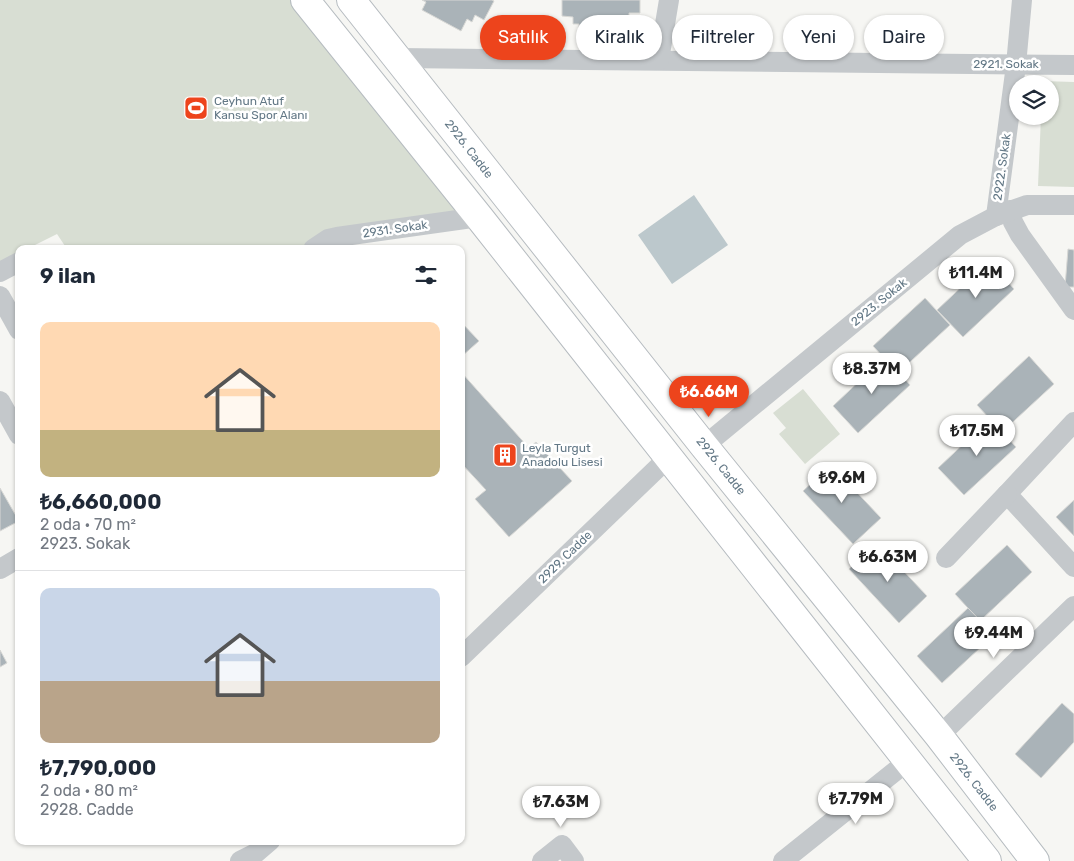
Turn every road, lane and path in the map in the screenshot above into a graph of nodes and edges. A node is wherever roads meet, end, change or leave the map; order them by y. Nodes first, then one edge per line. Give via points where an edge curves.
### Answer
1 (305, 0) edge
2 (669, 0) edge
3 (1022, 0) edge
4 (362, 5) edge
5 (662, 42) edge
6 (398, 58) junction
7 (576, 59) edge
8 (659, 60) edge
9 (1016, 65) junction
10 (1074, 65) edge
11 (1074, 205) edge
12 (1003, 213) junction
13 (479, 217) junction
14 (319, 245) edge
15 (15, 264) edge
16 (0, 272) edge
17 (0, 296) edge
18 (1074, 310) edge
19 (15, 323) edge
20 (0, 401) edge
21 (1074, 422) edge
22 (15, 428) edge
23 (704, 446) junction
24 (669, 457) junction
25 (1007, 494) junction
26 (946, 558) dead end
27 (15, 560) edge
28 (1074, 567) edge
29 (0, 569) edge
30 (1074, 606) edge
31 (465, 653) edge
32 (939, 736) junction
33 (908, 761) junction
34 (263, 845) edge
35 (248, 854) edge
36 (542, 861) edge
37 (574, 861) edge
38 (783, 861) edge
39 (987, 861) edge
40 (1035, 861) edge

1 - 13 street
2 - 5 street
3 - 9 street, 2922. Sokak
4 - 6 street, 2926. Cadde
6 - 7 street, 2921. Sokak
6 - 23 street, 2926. Cadde
8 - 9 street, 2921. Sokak
9 - 10 street, 2921. Sokak
9 - 12 street, 2922. Sokak
11 - 12 street, 2923. Sokak via 1035,204
12 - 18 street via 1013,222
12 - 23 street, 2923. Sokak via 960,235
13 - 14 street, 2931. Sokak via 337,237
13 - 24 street
15 - 16 street
17 - 19 street
20 - 22 street
21 - 25 street
23 - 32 street, 2926. Cadde
24 - 31 street, 2929. Cadde
24 - 33 street
25 - 26 street
25 - 28 street
27 - 29 street
30 - 32 street
32 - 33 street
32 - 40 street, 2926. Cadde
33 - 38 street
33 - 39 street
34 - 35 street
36 - 37 street via 562,845

